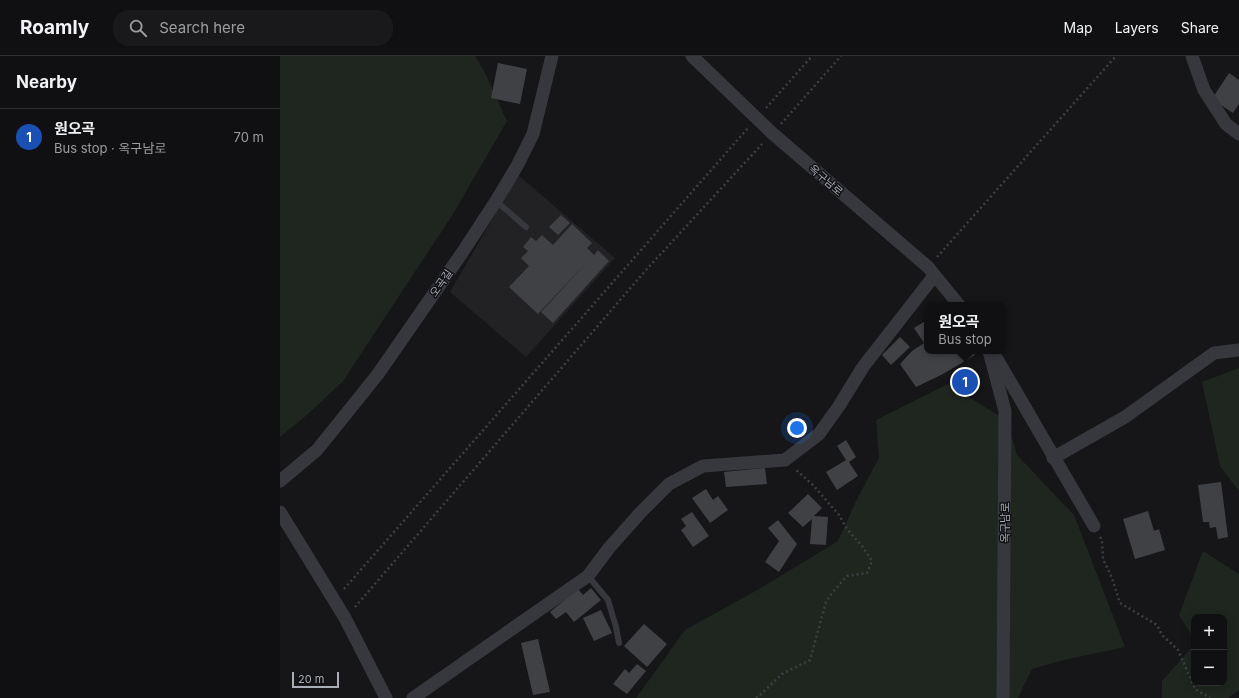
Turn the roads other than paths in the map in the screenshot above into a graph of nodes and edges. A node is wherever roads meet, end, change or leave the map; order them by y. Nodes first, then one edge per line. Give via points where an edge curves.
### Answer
1 (552, 56) edge
2 (692, 56) edge
3 (1192, 56) edge
4 (1239, 134) edge
5 (496, 201) junction
6 (526, 228) dead end
7 (931, 272) junction
8 (957, 302) edge
9 (1239, 350) edge
10 (991, 354) edge
11 (992, 354) edge
12 (1053, 458) junction
13 (280, 481) edge
14 (280, 512) edge
15 (1094, 526) road end
16 (588, 576) junction
17 (619, 643) dead end
18 (386, 698) edge
19 (413, 698) edge
20 (1003, 698) edge

1 - 5 street, 오곡길 via 533,134
2 - 7 street, 옥구남로 via 772,133
3 - 4 street via 1204,90 1226,124
5 - 6 lane
5 - 13 street, 오곡길 via 378,374 317,450
7 - 8 street, 옥구남로
7 - 16 street via 819,434 785,460 703,466 669,484 609,548
9 - 12 street via 1214,353 1126,417
10 - 20 street, 옥구남로 via 1005,411
11 - 12 street
12 - 15 street
14 - 18 street via 345,618
16 - 17 lane via 608,600
16 - 19 street

